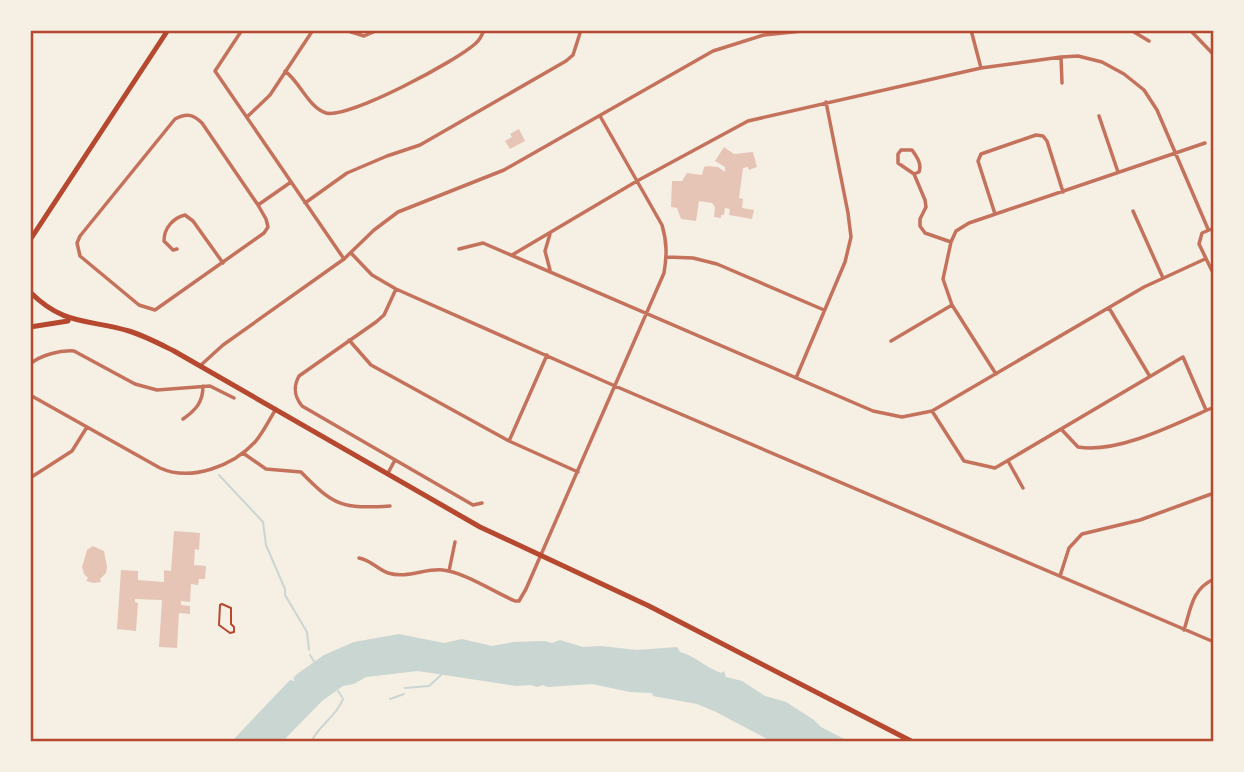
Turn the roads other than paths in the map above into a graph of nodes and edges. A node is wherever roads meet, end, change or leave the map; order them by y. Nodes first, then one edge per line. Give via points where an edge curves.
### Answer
1 (168, 30) edge
2 (242, 30) edge
3 (313, 30) edge
4 (345, 30) edge
5 (378, 30) edge
6 (484, 30) edge
7 (581, 30) edge
8 (812, 30) edge
9 (971, 30) edge
10 (1134, 30) edge
11 (1190, 30) edge
12 (763, 32) edge
13 (1149, 41) dead end
14 (1214, 55) edge
15 (1061, 57) junction
16 (981, 68) junction
17 (285, 71) junction
18 (1062, 83) dead end
19 (826, 102) junction
20 (600, 116) junction
21 (1099, 116) dead end
22 (246, 117) junction
23 (1205, 143) dead end
24 (1176, 155) junction
25 (1118, 172) junction
26 (914, 174) junction
27 (637, 181) junction
28 (291, 182) junction
29 (1063, 192) junction
30 (305, 203) junction
31 (258, 205) junction
32 (1133, 211) dead end
33 (996, 214) junction
34 (1214, 228) edge
35 (1208, 229) junction
36 (551, 232) junction
37 (30, 240) edge
38 (951, 242) junction
39 (177, 249) dead end
40 (459, 249) dead end
41 (351, 253) junction
42 (512, 255) junction
43 (667, 257) junction
44 (344, 259) junction
45 (1205, 259) junction
46 (223, 264) junction
47 (550, 271) junction
48 (1214, 275) edge
49 (1163, 278) junction
50 (396, 289) junction
51 (30, 292) edge
52 (30, 298) edge
53 (951, 305) junction
54 (30, 308) edge
55 (1109, 308) junction
56 (824, 310) junction
57 (646, 313) junction
58 (72, 320) junction
59 (30, 327) edge
60 (349, 340) junction
61 (891, 341) dead end
62 (547, 355) junction
63 (30, 364) edge
64 (201, 365) junction
65 (996, 374) junction
66 (1149, 376) junction
67 (796, 378) junction
68 (203, 386) junction
69 (615, 386) junction
70 (30, 395) edge
71 (234, 397) dead end
72 (1214, 407) edge
73 (277, 408) junction
74 (1206, 410) junction
75 (932, 411) junction
76 (183, 419) dead end
77 (87, 427) junction
78 (1062, 430) junction
79 (509, 441) junction
80 (243, 453) junction
81 (395, 460) junction
82 (1008, 461) junction
83 (388, 472) junction
84 (578, 472) junction
85 (30, 478) edge
86 (1023, 488) dead end
87 (1214, 494) edge
88 (482, 503) dead end
89 (390, 506) dead end
90 (455, 542) dead end
91 (542, 556) junction
92 (359, 558) dead end
93 (449, 571) junction
94 (1059, 576) junction
95 (1214, 579) edge
96 (1184, 630) junction
97 (1214, 642) edge
98 (913, 742) edge

1 - 37 main road
2 - 22 street via 215,71
3 - 17 street
4 - 5 street via 364,36
6 - 17 street via 475,45 410,83 333,114 316,107
7 - 30 street via 573,55 566,61 420,145 346,173
8 - 12 street
9 - 16 street
10 - 13 street
11 - 14 street
12 - 20 street via 713,51
15 - 16 street
15 - 18 street
15 - 24 street via 1102,62 1144,90
16 - 19 street
17 - 22 street via 263,103
19 - 27 street via 748,121
19 - 56 street via 850,237 845,262
20 - 27 street
20 - 41 street via 504,170 398,212
21 - 25 street
22 - 28 street
23 - 24 street
24 - 25 street
24 - 35 street
25 - 29 street
26 - 26 street via 898,163 901,150 912,150 919,161 921,168
26 - 38 street via 926,207 920,226 925,233
27 - 36 street
27 - 43 street via 662,225
28 - 30 street
28 - 31 street
29 - 33 street
29 - 33 street via 1047,141 1037,135 1027,138 981,154 978,161
30 - 44 street
31 - 46 street via 268,227
31 - 46 street via 202,123 182,115 77,243 86,262 149,310 161,308
32 - 49 street
33 - 38 street via 961,226
34 - 35 street
35 - 45 street via 1199,240
36 - 42 street
36 - 47 street via 545,246
38 - 53 street via 943,279
39 - 46 street via 163,240 165,230 185,215
40 - 42 street via 483,243
41 - 44 street
41 - 50 street via 372,275
42 - 47 street
43 - 56 street via 717,264
43 - 57 street
44 - 64 street
45 - 48 street
45 - 49 street
47 - 57 street
49 - 55 street
50 - 60 street via 384,315
50 - 62 street
51 - 58 main road via 53,312
52 - 54 main road
53 - 61 street
53 - 65 street
55 - 65 street
55 - 66 street
56 - 67 street
57 - 67 street
57 - 69 street
58 - 59 main road
58 - 64 main road via 129,331
60 - 79 street via 371,365
60 - 81 street via 299,376 295,394 302,405
62 - 69 street
62 - 79 street
63 - 68 street via 74,351 135,384 157,390
64 - 73 main road
65 - 75 street
66 - 74 street via 1183,357
66 - 78 street
67 - 75 street via 887,415
68 - 71 street
68 - 76 street via 196,410
69 - 84 street
69 - 94 street
70 - 77 street
72 - 74 street
73 - 80 street via 258,439
73 - 83 main road
74 - 78 street via 1097,448 1078,447
75 - 82 street via 964,461 995,468
77 - 80 street via 168,472 215,469
77 - 85 street via 72,451
78 - 82 street
79 - 84 street
80 - 89 street via 266,469 301,472 335,502 365,508
81 - 83 street
81 - 88 street via 473,505
82 - 86 street
83 - 91 main road via 472,522
84 - 91 street
87 - 94 street via 1082,534 1069,548
90 - 93 street
91 - 93 street via 519,601
91 - 98 main road via 660,611
92 - 93 street via 397,575
94 - 96 street
95 - 96 street via 1196,592
96 - 97 street

